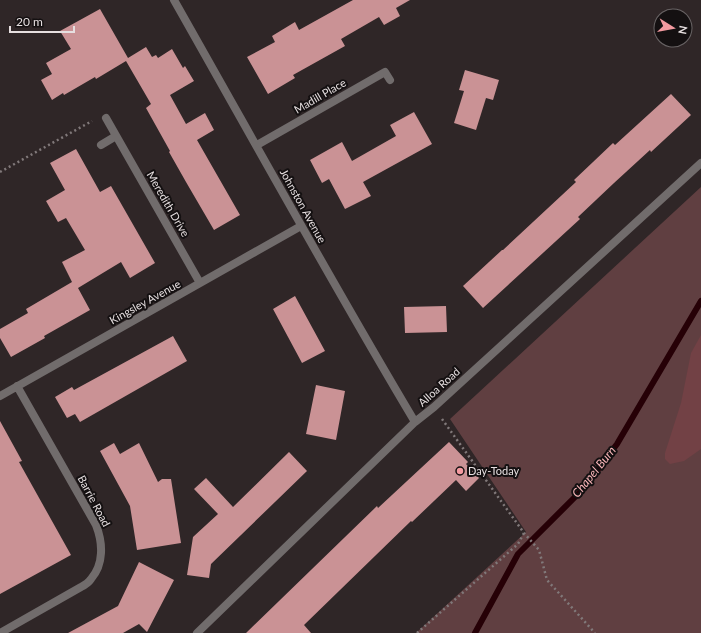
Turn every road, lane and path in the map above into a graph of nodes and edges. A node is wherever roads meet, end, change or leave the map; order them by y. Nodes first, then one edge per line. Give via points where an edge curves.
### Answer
1 (174, 0) edge
2 (390, 80) dead end
3 (106, 118) joint
4 (116, 136) junction
5 (101, 145) dead end
6 (257, 145) junction
7 (701, 162) edge
8 (0, 172) edge
9 (301, 226) junction
10 (200, 283) junction
11 (17, 386) junction
12 (0, 396) edge
13 (434, 407) junction
14 (415, 422) junction
15 (524, 533) junction
16 (0, 633) edge
17 (197, 633) edge
18 (417, 633) edge
19 (595, 633) edge

1 - 6 street, Johnston Avenue
2 - 6 street, Madill Place via 385,72
3 - 4 street, Meredith Drive
3 - 8 path via 95,120
4 - 5 street
4 - 10 street, Meredith Drive
6 - 9 street, Johnston Avenue
7 - 13 street, Alloa Road
9 - 10 street, Kingsley Avenue
9 - 14 street, Johnston Avenue
10 - 11 street, Kingsley Avenue
11 - 12 street, Kingsley Avenue
11 - 16 street, Barrie Road via 96,525 102,552 91,580
13 - 14 street, Alloa Road
13 - 15 path
14 - 17 street, Alloa Road
15 - 18 path via 518,544
15 - 19 path via 539,550 547,580

